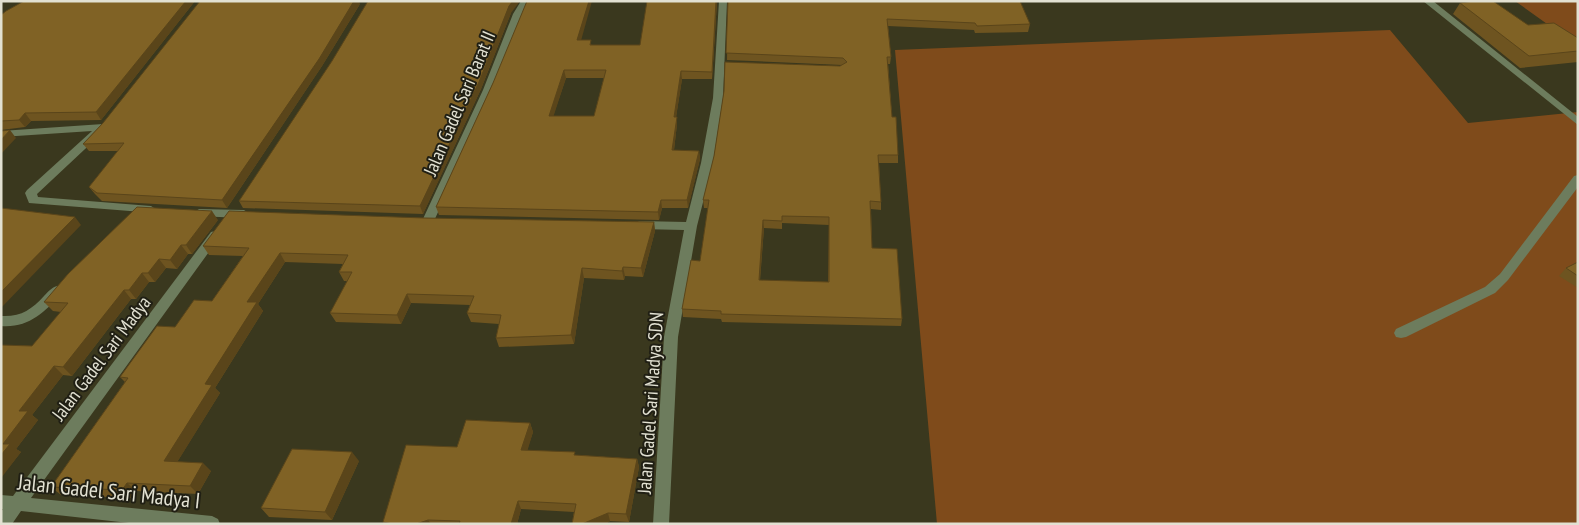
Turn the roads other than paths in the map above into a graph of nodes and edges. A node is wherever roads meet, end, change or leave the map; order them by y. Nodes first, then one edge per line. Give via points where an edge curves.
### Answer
1 (526, 1) edge
2 (723, 1) edge
3 (1427, 1) edge
4 (1578, 122) edge
5 (1, 134) edge
6 (1578, 179) edge
7 (140, 210) junction
8 (234, 210) junction
9 (167, 211) edge
10 (185, 212) edge
11 (260, 215) edge
12 (428, 221) edge
13 (126, 223) edge
14 (626, 225) edge
15 (691, 226) junction
16 (63, 285) edge
17 (1, 321) edge
18 (1401, 333) dead end
19 (9, 503) edge
20 (156, 521) edge
21 (2, 524) edge
22 (212, 524) edge
23 (661, 524) edge

1 - 12 street, Jalan Gadel Sari Barat II
2 - 15 street, Jalan Gadel Sari Madya SDN via 724,65 707,163
3 - 4 street
5 - 7 street via 106,123 36,188 31,197 40,202
6 - 18 street via 1504,277 1490,290
7 - 9 street
7 - 13 street
8 - 10 street
8 - 11 street
8 - 19 street, Jalan Gadel Sari Madya
14 - 15 street
15 - 23 street, Jalan Gadel Sari Madya SDN via 672,337
16 - 17 street via 31,317 15,323
19 - 20 street, Jalan Gadel Sari Madya I
19 - 21 street, Jalan Gadel Sari Madya
20 - 22 street, Jalan Gadel Sari Madya I

